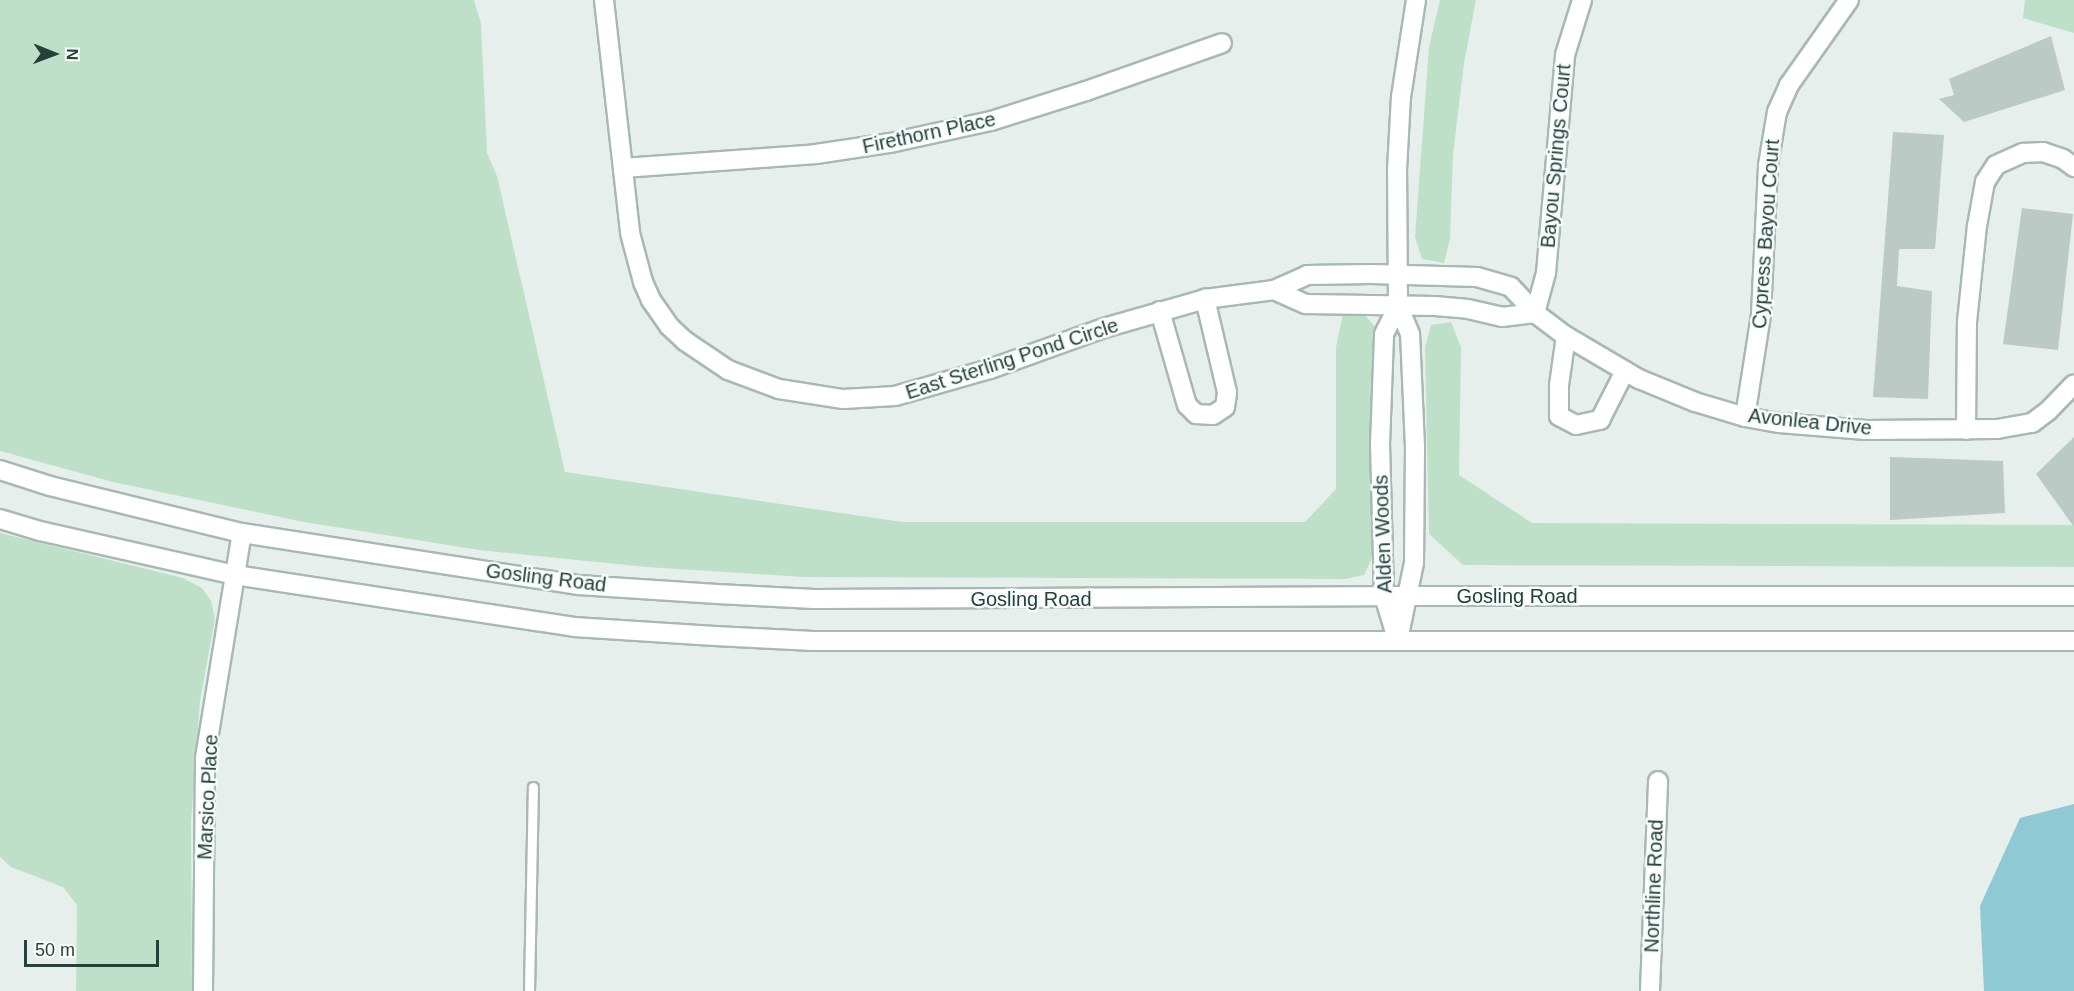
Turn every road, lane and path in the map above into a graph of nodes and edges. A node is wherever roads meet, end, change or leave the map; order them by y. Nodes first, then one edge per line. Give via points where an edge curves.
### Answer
1 (604, 0) edge
2 (1416, 0) edge
3 (1582, 0) edge
4 (1849, 0) edge
5 (1222, 43) dead end
6 (2074, 167) edge
7 (623, 168) junction
8 (1398, 274) junction
9 (1274, 290) junction
10 (1205, 299) junction
11 (1398, 306) junction
12 (1160, 311) junction
13 (1535, 313) junction
14 (1566, 336) junction
15 (1625, 371) junction
16 (2074, 384) edge
17 (1745, 417) junction
18 (1966, 430) junction
19 (0, 470) edge
20 (0, 519) edge
21 (242, 533) junction
22 (235, 575) junction
23 (1384, 596) junction
24 (1408, 596) junction
25 (2074, 596) edge
26 (1398, 640) junction
27 (2074, 641) edge
28 (1658, 781) dead end
29 (533, 787) dead end
30 (203, 991) edge
31 (529, 991) edge
32 (1650, 991) edge

1 - 7 street, East Sterling Pond Circle
2 - 8 street, Alden Woods via 1401,97
3 - 13 street, Bayou Springs Court via 1565,55 1546,273
4 - 17 street, Cypress Bayou Court via 1789,85 1777,112 1768,165 1761,315
5 - 7 street, Firethorn Place via 991,121 890,143 816,154
6 - 18 street via 2043,152 2023,153 1996,165 1985,182 1967,322
7 - 12 street, East Sterling Pond Circle via 630,233 643,282 669,326 728,370 779,388 843,399 914,392
8 - 9 street, East Sterling Pond Circle via 1307,275
8 - 11 street, Alden Woods
8 - 13 street, Avonlea Drive via 1477,277 1511,287
9 - 10 street, East Sterling Pond Circle
9 - 11 street via 1306,304
10 - 12 street, East Sterling Pond Circle
10 - 12 street via 1227,392 1225,407 1213,415 1196,414 1187,405
11 - 13 street via 1468,309 1502,317
11 - 23 street, Alden Woods via 1384,334 1380,445
11 - 24 street, Alden Woods via 1410,334 1415,447 1414,563
13 - 14 street, Avonlea Drive
14 - 15 street, Avonlea Drive
14 - 15 street via 1559,416 1576,425 1600,420
15 - 17 street, Avonlea Drive via 1695,402
16 - 18 street, Avonlea Drive via 2032,423
17 - 18 street, Avonlea Drive via 1821,427
19 - 21 street, Gosling Road
20 - 22 street
21 - 22 street, Marsico Place
21 - 23 street, Gosling Road via 579,585 739,595 1034,600
22 - 26 street via 574,627 715,636 825,642
22 - 30 street, Marsico Place via 206,758
23 - 24 street, Gosling Road
23 - 26 street, Alden Woods
24 - 25 street, Gosling Road
24 - 26 street, Alden Woods
26 - 27 street
28 - 32 street, Northline Road
29 - 31 lane

